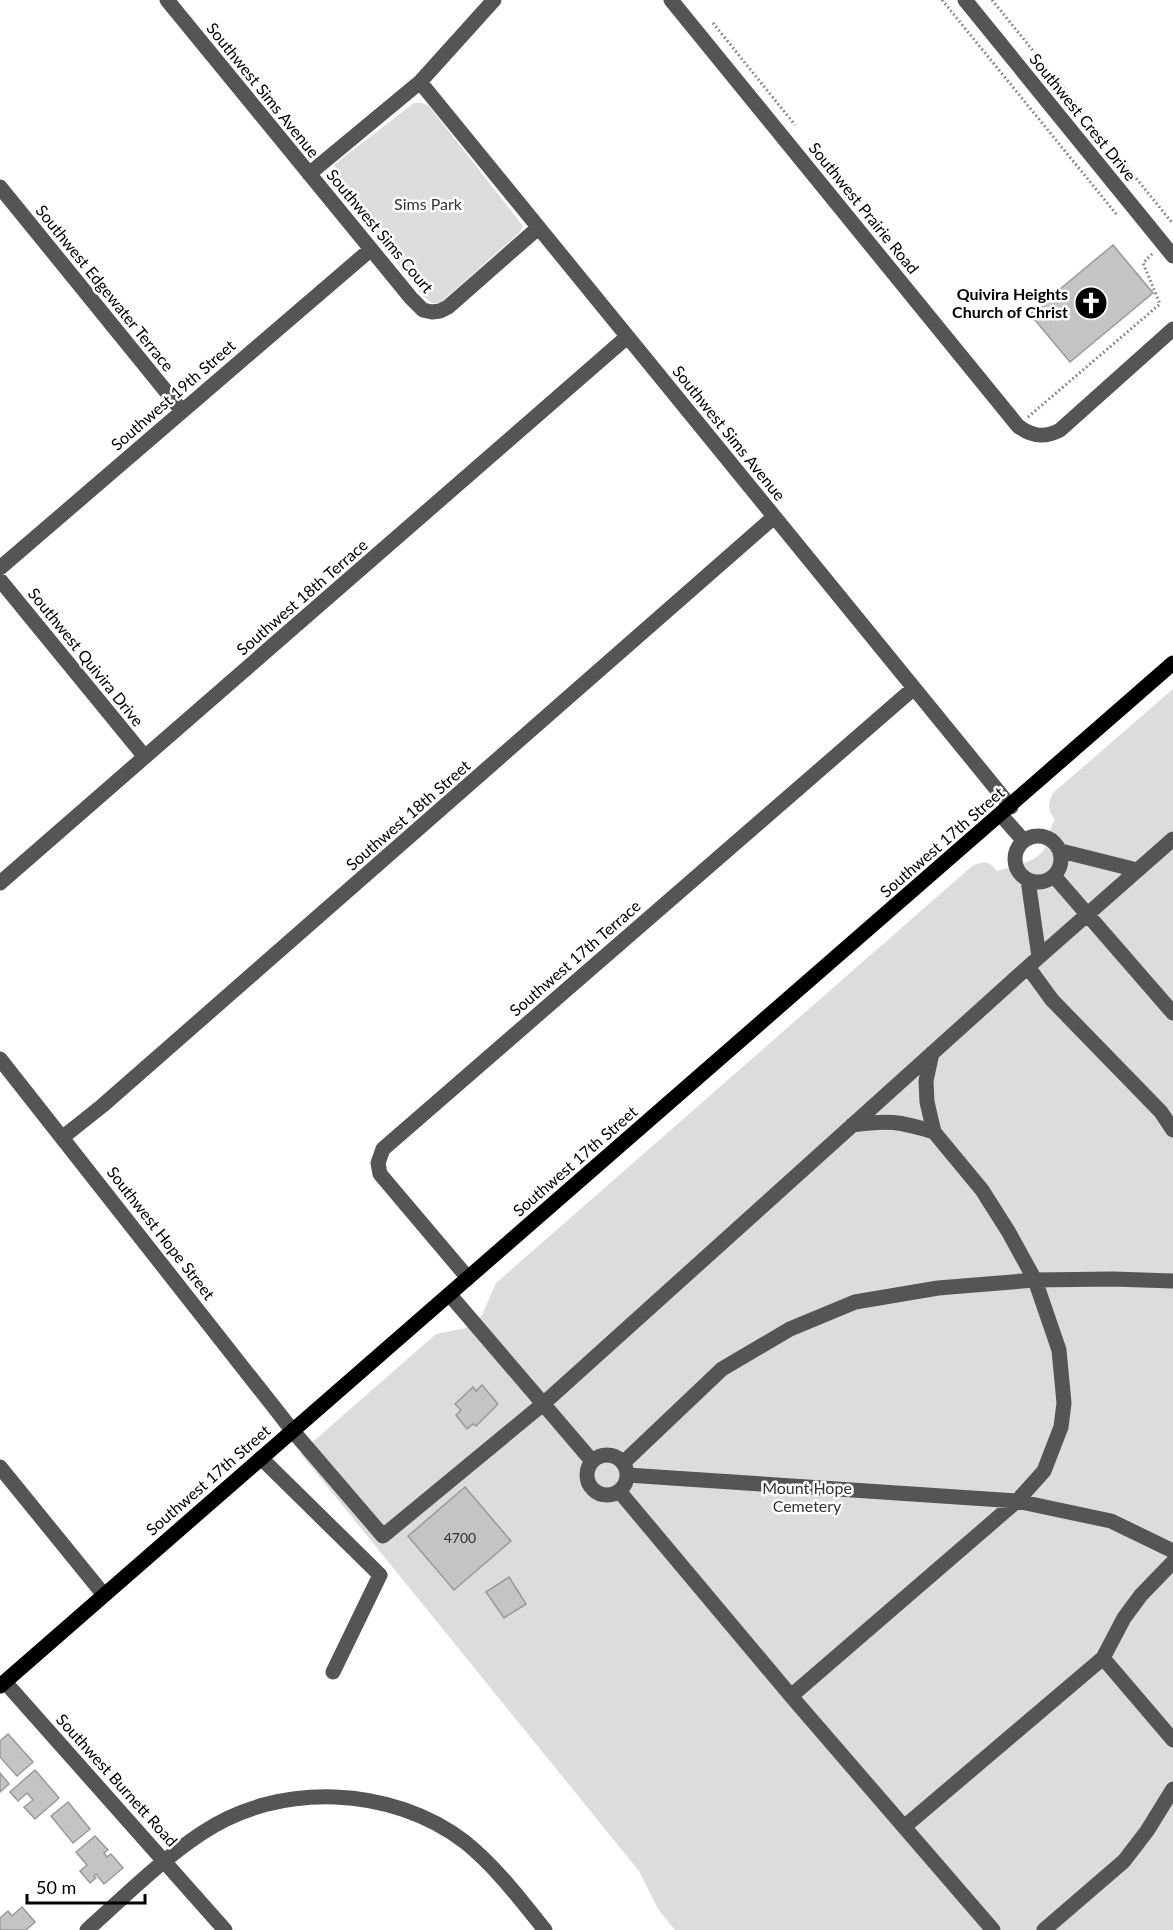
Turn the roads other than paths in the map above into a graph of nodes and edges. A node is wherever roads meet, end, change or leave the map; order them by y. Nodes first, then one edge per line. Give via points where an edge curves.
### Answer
1 (167, 0) edge
2 (494, 0) edge
3 (671, 0) edge
4 (965, 0) edge
5 (420, 82) junction
6 (309, 174) junction
7 (0, 187) edge
8 (538, 228) junction
9 (370, 250) junction
10 (1173, 256) edge
11 (1173, 329) edge
12 (627, 337) junction
13 (182, 411) junction
14 (774, 518) junction
15 (0, 568) edge
16 (0, 580) edge
17 (1173, 663) edge
18 (914, 688) junction
19 (145, 757) junction
20 (1006, 811) junction
21 (1173, 839) edge
22 (1023, 840) junction
23 (1061, 852) junction
24 (1137, 870) junction
25 (1054, 876) junction
26 (1028, 880) junction
27 (0, 883) edge
28 (1088, 914) junction
29 (1033, 962) junction
30 (1173, 1013) edge
31 (932, 1053) junction
32 (0, 1059) edge
33 (852, 1125) junction
34 (1173, 1130) edge
35 (934, 1132) junction
36 (63, 1137) junction
37 (468, 1278) junction
38 (1035, 1280) junction
39 (1173, 1281) edge
40 (450, 1295) junction
41 (543, 1404) junction
42 (292, 1430) junction
43 (261, 1458) junction
44 (592, 1461) junction
45 (0, 1467) edge
46 (625, 1469) junction
47 (619, 1491) junction
48 (1017, 1502) junction
49 (1173, 1551) edge
50 (1173, 1562) edge
51 (104, 1595) junction
52 (1103, 1658) junction
53 (333, 1672) dead end
54 (3, 1684) edge
55 (791, 1696) junction
56 (1173, 1740) edge
57 (1173, 1789) edge
58 (904, 1827) junction
59 (165, 1862) junction
60 (87, 1930) edge
61 (225, 1930) edge
62 (545, 1930) edge
63 (993, 1930) edge
64 (1044, 1930) edge

1 - 6 street, Southwest Sims Avenue
2 - 5 street
3 - 11 street, Southwest Prairie Road via 1018,426 1043,436 1060,430
4 - 10 street, Southwest Crest Drive
5 - 6 street
5 - 8 street, Southwest Sims Avenue
6 - 9 street, Southwest Sims Court
7 - 13 street, Southwest Edgewater Terrace
8 - 9 street, Southwest Sims Court via 440,311 423,310
8 - 12 street, Southwest Sims Avenue
9 - 13 street, Southwest 19th Street
12 - 14 street, Southwest Sims Avenue
12 - 19 street, Southwest 18th Terrace
13 - 15 street, Southwest 19th Street
14 - 18 street, Southwest Sims Avenue
14 - 36 street, Southwest 18th Street
16 - 19 street, Southwest Quivira Drive
17 - 20 main road, Southwest 17th Street
18 - 20 street, Southwest Sims Avenue
18 - 37 street, Southwest 17th Terrace via 383,1149 378,1163 380,1174
19 - 27 street, Southwest 18th Terrace
20 - 22 street, Southwest Sims Avenue
20 - 37 main road, Southwest 17th Street
21 - 24 street
22 - 23 street via 1045,836
22 - 26 street via 1015,862
23 - 24 street
23 - 25 street via 1060,867
24 - 28 street
25 - 26 street via 1044,882
25 - 28 street
26 - 29 street
28 - 29 street
28 - 30 street
29 - 31 street
29 - 34 street via 1052,1000 1161,1112
31 - 33 street
31 - 35 street via 926,1081
32 - 36 street, Southwest Hope Street
33 - 35 street via 891,1121
33 - 41 street
35 - 38 street via 982,1190
36 - 42 street, Southwest Hope Street
37 - 40 main road, Southwest 17th Street
38 - 39 street
38 - 46 street via 938,1288 855,1302 790,1329 722,1369
38 - 48 street via 1059,1350 1064,1403 1061,1427 1044,1471
40 - 41 street
40 - 42 main road, Southwest 17th Street
41 - 42 street, Southwest Hope Street via 383,1536
41 - 44 street
42 - 43 main road, Southwest 17th Street
43 - 51 main road, Southwest 17th Street
43 - 53 street via 380,1575
44 - 46 street via 611,1456
44 - 47 street via 586,1474 590,1487 607,1496
45 - 51 street
46 - 47 street via 626,1481
46 - 48 street
47 - 55 street
48 - 49 street via 1111,1521
48 - 55 street
50 - 52 street via 1124,1618
51 - 54 main road, Southwest 17th Street
52 - 56 street
52 - 58 street
54 - 59 street, Southwest Burnett Road
55 - 58 street
57 - 64 street via 1124,1861
58 - 63 street
59 - 60 street
59 - 61 street, Southwest Burnett Road
59 - 62 street via 218,1824 263,1806 311,1797 360,1799 419,1816 463,1841 501,1876

